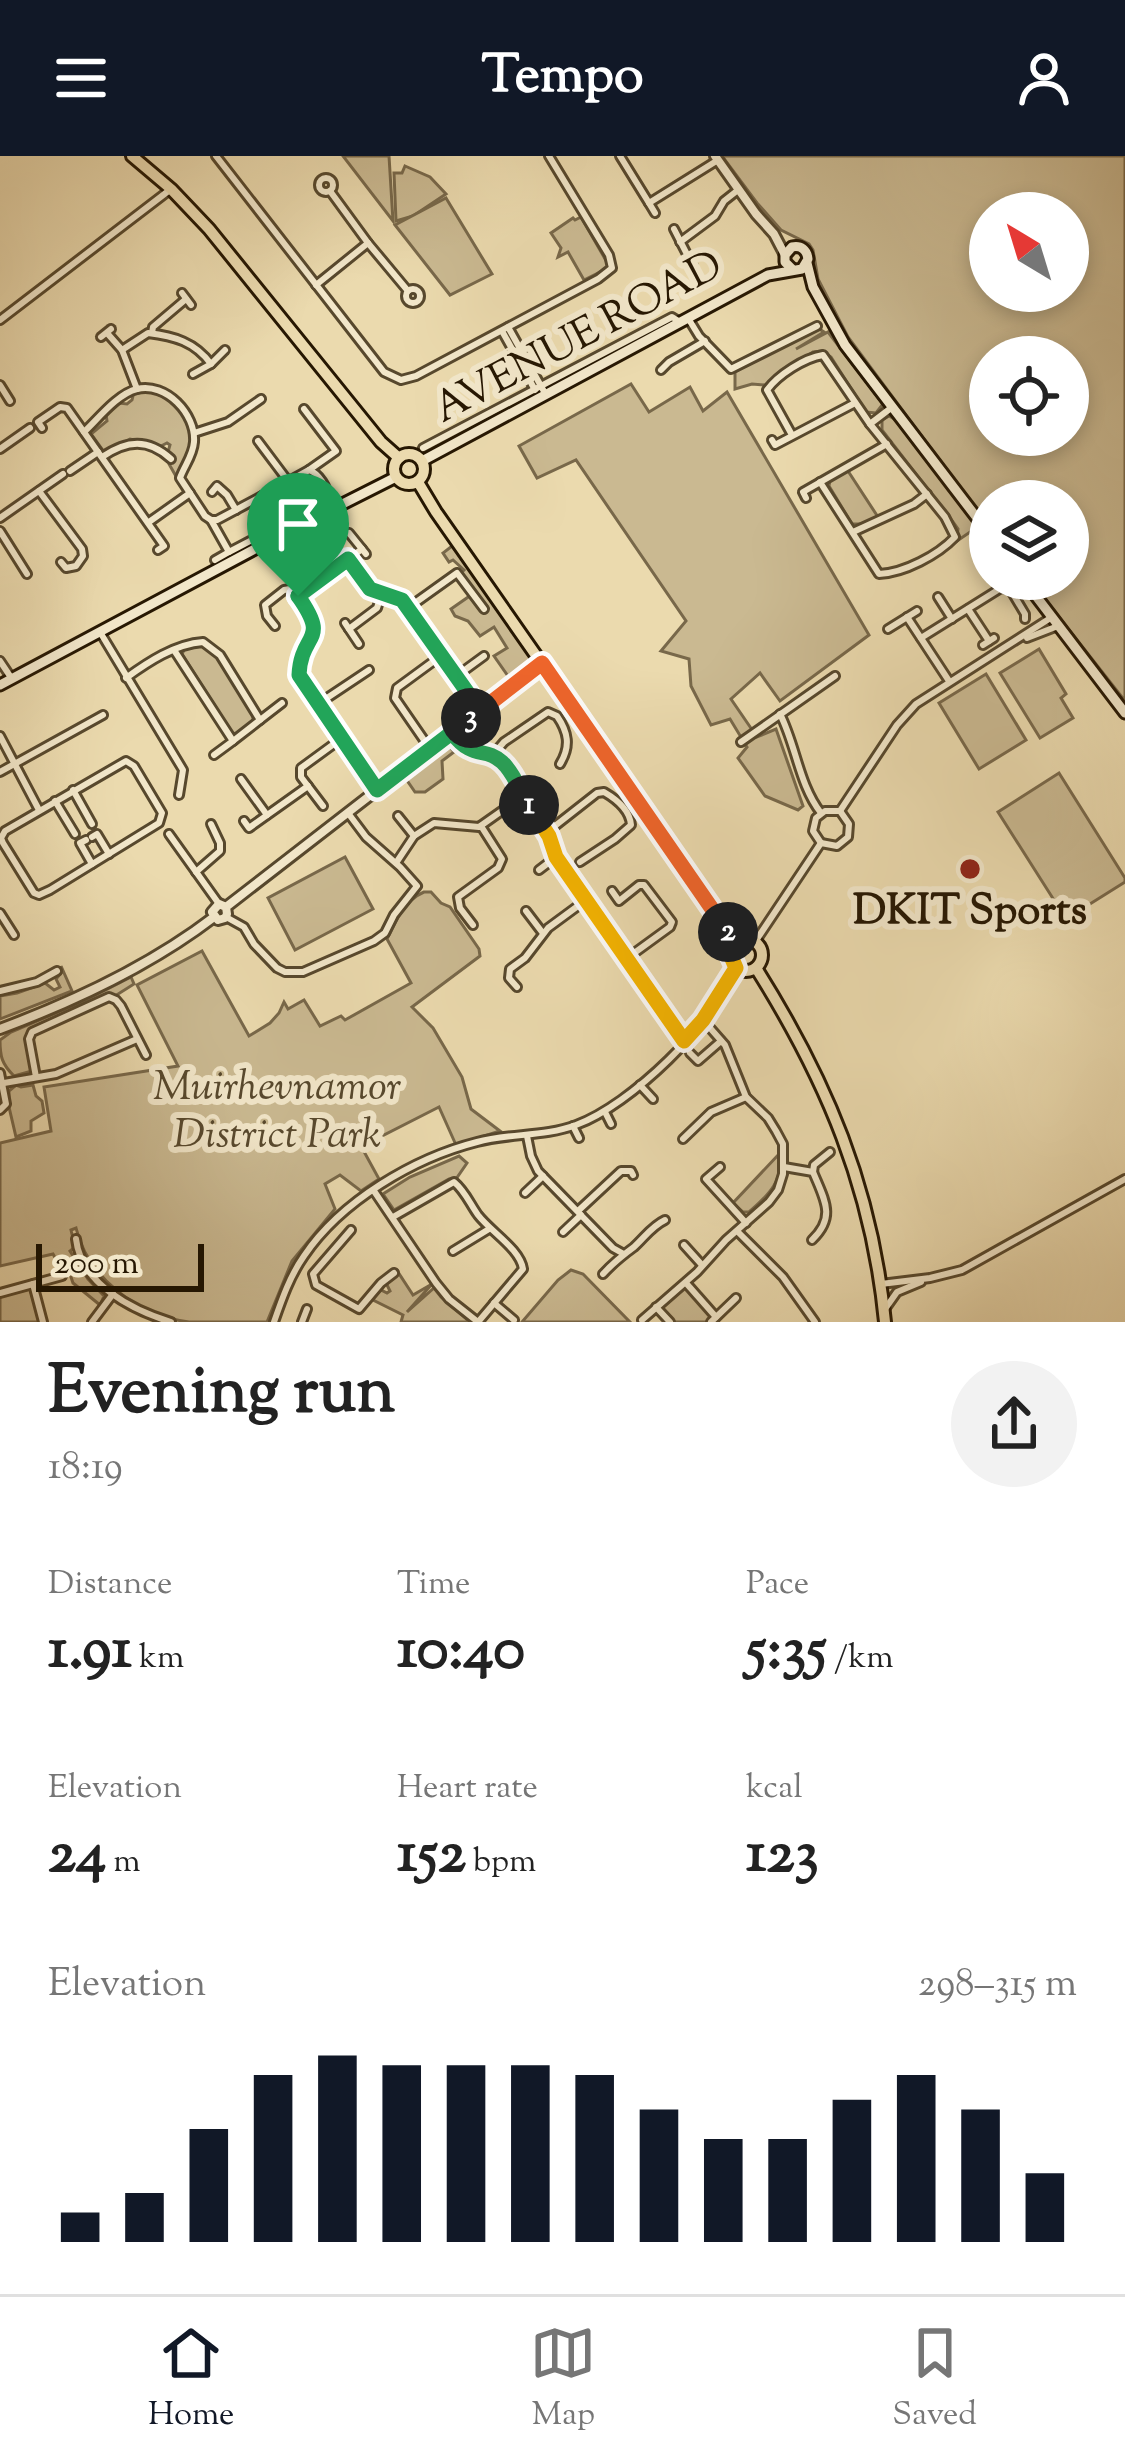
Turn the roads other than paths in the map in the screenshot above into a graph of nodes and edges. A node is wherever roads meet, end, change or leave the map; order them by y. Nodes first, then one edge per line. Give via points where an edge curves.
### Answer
1 (216, 156) edge
2 (549, 156) edge
3 (620, 156) edge
4 (139, 158) edge
5 (716, 158) edge
6 (172, 189) junction
7 (738, 190) junction
8 (330, 191) dead end
9 (649, 203) junction
10 (655, 213) dead end
11 (674, 229) dead end
12 (774, 234) junction
13 (680, 242) junction
14 (368, 243) junction
15 (796, 246) junction
16 (808, 263) junction
17 (790, 264) junction
18 (693, 266) dead end
19 (316, 285) junction
20 (813, 287) junction
21 (408, 291) dead end
22 (186, 299) dead end
23 (0, 320) edge
24 (684, 320) junction
25 (817, 326) dead end
26 (505, 329) junction
27 (106, 333) dead end
28 (152, 333) junction
29 (705, 341) junction
30 (122, 350) junction
31 (225, 350) dead end
32 (211, 364) junction
33 (661, 370) dead end
34 (193, 374) dead end
35 (0, 385) edge
36 (137, 389) junction
37 (540, 392) junction
38 (261, 399) dead end
39 (10, 400) dead end
40 (855, 403) junction
41 (893, 407) junction
42 (304, 409) dead end
43 (870, 424) junction
44 (31, 428) dead end
45 (42, 428) dead end
46 (84, 433) junction
47 (194, 433) junction
48 (792, 435) junction
49 (772, 440) dead end
50 (258, 441) dead end
51 (887, 443) junction
52 (0, 448) edge
53 (423, 454) junction
54 (100, 455) junction
55 (399, 458) junction
56 (171, 459) dead end
57 (308, 470) junction
58 (396, 477) junction
59 (288, 482) junction
60 (418, 482) junction
61 (820, 482) junction
62 (39, 491) junction
63 (212, 492) dead end
64 (190, 494) junction
65 (927, 494) junction
66 (262, 496) junction
67 (806, 498) dead end
68 (969, 507) edge
69 (236, 510) junction
70 (0, 518) edge
71 (287, 518) dead end
72 (211, 520) junction
73 (149, 522) junction
74 (264, 526) dead end
75 (0, 531) edge
76 (853, 532) junction
77 (350, 533) dead end
78 (283, 534) junction
79 (158, 550) dead end
80 (229, 552) junction
81 (348, 559) junction
82 (215, 560) dead end
83 (61, 562) dead end
84 (27, 574) dead end
85 (381, 595) junction
86 (298, 596) junction
87 (938, 598) dead end
88 (1039, 600) edge
89 (408, 608) junction
90 (968, 608) junction
91 (484, 609) dead end
92 (917, 610) dead end
93 (908, 617) junction
94 (952, 619) junction
95 (1025, 619) dead end
96 (1055, 621) junction
97 (275, 626) dead end
98 (888, 629) dead end
99 (100, 632) junction
100 (921, 638) junction
101 (989, 641) dead end
102 (359, 644) dead end
103 (174, 650) junction
104 (442, 655) junction
105 (484, 656) dead end
106 (542, 663) junction
107 (3, 664) edge
108 (369, 670) dead end
109 (457, 675) junction
110 (835, 676) dead end
111 (126, 678) junction
112 (12, 679) junction
113 (949, 681) junction
114 (0, 685) edge
115 (282, 703) dead end
116 (318, 704) junction
117 (480, 710) junction
118 (1125, 713) edge
119 (780, 714) junction
120 (103, 715) dead end
121 (260, 720) junction
122 (430, 730) dead end
123 (452, 733) junction
124 (0, 736) edge
125 (342, 738) junction
126 (233, 741) junction
127 (741, 742) dead end
128 (214, 755) dead end
129 (492, 756) junction
130 (14, 764) junction
131 (560, 764) dead end
132 (0, 772) edge
133 (241, 779) dead end
134 (308, 786) junction
135 (73, 790) junction
136 (377, 790) junction
137 (179, 795) dead end
138 (523, 796) junction
139 (55, 801) junction
140 (323, 806) dead end
141 (39, 810) junction
142 (840, 812) junction
143 (348, 813) junction
144 (821, 813) junction
145 (267, 815) junction
146 (76, 816) junction
147 (398, 816) dead end
148 (244, 821) dead end
149 (92, 824) dead end
150 (211, 824) dead end
151 (481, 826) junction
152 (546, 832) junction
153 (169, 833) dead end
154 (75, 834) dead end
155 (414, 836) junction
156 (821, 843) junction
157 (110, 854) junction
158 (556, 857) junction
159 (580, 862) dead end
160 (396, 863) junction
161 (92, 864) junction
162 (539, 870) dead end
163 (196, 872) junction
164 (613, 892) dead end
165 (586, 900) junction
166 (224, 909) junction
167 (526, 911) dead end
168 (0, 913) edge
169 (473, 925) dead end
170 (543, 933) junction
171 (14, 935) dead end
172 (736, 942) junction
173 (755, 942) junction
174 (626, 959) junction
175 (736, 968) junction
176 (756, 968) junction
177 (57, 971) dead end
178 (47, 977) junction
179 (54, 986) dead end
180 (517, 987) dead end
181 (0, 991) edge
182 (703, 1020) junction
183 (0, 1029) edge
184 (138, 1039) junction
185 (722, 1040) junction
186 (684, 1041) junction
187 (690, 1053) dead end
188 (146, 1054) dead end
189 (0, 1073) edge
190 (36, 1077) junction
191 (4, 1083) junction
192 (640, 1085) junction
193 (746, 1097) junction
194 (653, 1099) dead end
195 (0, 1110) edge
196 (605, 1112) junction
197 (611, 1124) dead end
198 (573, 1126) junction
199 (526, 1136) junction
200 (579, 1138) dead end
201 (682, 1139) dead end
202 (830, 1152) dead end
203 (720, 1167) dead end
204 (784, 1170) junction
205 (813, 1172) junction
206 (633, 1175) dead end
207 (543, 1176) junction
208 (1125, 1179) edge
209 (374, 1191) junction
210 (525, 1193) dead end
211 (580, 1213) junction
212 (393, 1217) junction
213 (665, 1220) dead end
214 (746, 1223) junction
215 (490, 1228) junction
216 (351, 1230) dead end
217 (737, 1231) junction
218 (563, 1232) dead end
219 (76, 1239) dead end
220 (812, 1240) dead end
221 (684, 1245) dead end
222 (453, 1251) dead end
223 (622, 1253) junction
224 (702, 1265) junction
225 (61, 1271) dead end
226 (394, 1273) dead end
227 (602, 1274) dead end
228 (930, 1278) junction
229 (686, 1283) junction
230 (33, 1284) junction
231 (881, 1284) junction
232 (0, 1293) edge
233 (113, 1294) junction
234 (736, 1298) dead end
235 (494, 1303) junction
236 (656, 1307) junction
237 (307, 1309) dead end
238 (885, 1317) edge
239 (514, 1320) edge
240 (642, 1320) edge
241 (714, 1320) edge
242 (94, 1321) edge
243 (43, 1322) edge
244 (171, 1322) edge
245 (274, 1322) edge
246 (302, 1322) edge
247 (478, 1322) edge
248 (670, 1322) edge
249 (815, 1322) edge

1 - 19 street
2 - 26 street via 612,268
3 - 9 street
4 - 6 main road
5 - 7 street
5 - 9 street
6 - 23 street
6 - 55 main road
7 - 12 street
7 - 13 street
8 - 14 street
9 - 10 street
11 - 13 street
12 - 15 street
12 - 17 street
13 - 18 street
14 - 19 street
14 - 21 street
15 - 16 main road
15 - 17 main road
16 - 17 main road
16 - 20 main road
17 - 20 main road
17 - 24 main road, AVENUE ROAD
19 - 26 street via 395,379
20 - 41 main road
22 - 28 street
24 - 29 street
24 - 37 main road, AVENUE ROAD
25 - 29 street via 736,369
26 - 37 street
27 - 30 street
28 - 30 street
28 - 32 street via 191,344
29 - 33 street
30 - 36 street
31 - 32 street
32 - 34 street
35 - 39 street
36 - 46 street
36 - 47 street via 178,403
37 - 53 main road, AVENUE ROAD
38 - 47 street
40 - 43 street
40 - 48 street
40 - 48 street via 827,358 814,356 767,390
41 - 43 street
41 - 68 main road
42 - 57 street via 335,448
43 - 51 street
44 - 52 street
45 - 46 street via 38,422 64,406
46 - 54 street
47 - 64 street via 180,473
48 - 49 street
50 - 59 street
51 - 61 street
51 - 65 street
53 - 55 main road
53 - 60 main road
54 - 56 street via 129,443 164,448
54 - 62 street
54 - 73 street
55 - 58 main road
57 - 59 street
57 - 71 street via 327,497
58 - 60 main road
58 - 78 main road
59 - 66 street
60 - 106 main road
61 - 67 street via 803,492
61 - 76 street
62 - 70 street
62 - 83 street via 82,549 76,566
63 - 69 street via 217,485
64 - 72 street
64 - 73 street
65 - 76 street
65 - 76 street via 955,536 929,556 883,575
66 - 69 street
66 - 78 street
69 - 72 street
72 - 80 street
73 - 79 street via 164,546
74 - 80 street via 267,532
75 - 84 street
77 - 81 street via 364,552
78 - 99 main road
80 - 82 street
81 - 85 street
81 - 86 street
85 - 89 street
85 - 102 street via 377,608 347,626
86 - 97 street via 284,590 265,605
86 - 116 street via 315,625 299,674
87 - 94 street
88 - 96 main road
89 - 91 street via 458,573
89 - 104 street
90 - 94 street
90 - 95 street via 1006,587
90 - 101 street
92 - 93 street
93 - 98 street
93 - 100 street
94 - 100 street
96 - 113 street
96 - 118 main road
99 - 111 street
99 - 112 main road
100 - 113 street
103 - 111 street
103 - 121 street via 196,642 212,647
103 - 126 street
104 - 109 street
104 - 122 street via 394,693 423,739
105 - 109 street
106 - 117 street
106 - 172 main road
107 - 112 street
108 - 116 street
109 - 117 street
110 - 119 street
111 - 137 street via 183,770
112 - 114 main road
113 - 142 street via 898,725
115 - 121 street
116 - 125 street
117 - 123 street
119 - 127 street
119 - 144 street
120 - 130 street
121 - 126 street
123 - 129 street via 471,752
123 - 136 street
124 - 130 street
125 - 134 street via 301,769
125 - 136 street
126 - 128 street
129 - 131 street via 548,712 567,735
129 - 138 street
130 - 132 street
130 - 141 street
133 - 145 street
134 - 140 street
134 - 145 street
135 - 139 street
135 - 146 street
135 - 157 street via 126,761 162,813 153,828
136 - 143 street
138 - 151 street
138 - 152 street
139 - 141 street
139 - 146 street
141 - 161 street via 1,838 34,893
142 - 144 street
142 - 156 street via 848,836 837,846
143 - 160 street
143 - 166 street
144 - 156 street via 813,831
145 - 148 street via 249,828
146 - 149 street
146 - 154 street
147 - 155 street
150 - 163 street via 220,851
151 - 155 street via 437,822
151 - 169 street via 502,859 458,897
152 - 158 street
152 - 159 street via 596,793 617,801 631,824
153 - 163 street
155 - 160 street
156 - 173 street
157 - 161 street
157 - 161 street via 97,834 80,843
158 - 162 street
158 - 165 street
160 - 166 street via 417,886 385,933 303,972 277,968
163 - 166 street
164 - 174 street via 620,901 644,885 672,922
165 - 170 street
165 - 174 street
166 - 183 street via 220,920 123,975
167 - 170 street
168 - 171 street
170 - 180 street via 508,973
172 - 173 main road
172 - 175 main road
173 - 176 main road via 762,954
174 - 186 street
175 - 176 main road
175 - 182 street
176 - 231 main road via 839,1123
177 - 178 street
178 - 179 street
178 - 181 street
182 - 185 street
182 - 186 street
184 - 188 street
184 - 190 street
184 - 190 street via 118,1002 106,998 32,1032
185 - 187 street via 698,1061
185 - 193 street
186 - 192 street
189 - 191 street
190 - 191 street
191 - 195 street
192 - 194 street
192 - 196 street
193 - 201 street via 711,1112
193 - 204 street via 783,1144
196 - 197 street
196 - 198 street
198 - 199 street
198 - 200 street
199 - 207 street
199 - 209 street via 439,1154
202 - 205 street
203 - 214 street via 706,1180
204 - 205 street
204 - 214 street via 778,1190
205 - 220 street via 828,1220
206 - 211 street via 622,1171
207 - 210 street
207 - 211 street
208 - 228 street via 977,1263
209 - 212 street
209 - 245 street via 307,1252
211 - 218 street
211 - 223 street
212 - 215 street via 454,1182
212 - 247 street via 436,1283
213 - 223 street
214 - 217 street
215 - 222 street
215 - 235 street via 524,1265
216 - 226 street via 313,1274 316,1285 360,1313
217 - 224 street
217 - 249 street
219 - 233 street via 85,1266
221 - 224 street
223 - 227 street
224 - 229 street
225 - 230 street
228 - 231 street
228 - 238 street via 897,1292
229 - 236 street
229 - 241 street
230 - 232 street
230 - 243 street
231 - 238 main road
233 - 242 street
233 - 244 street
234 - 241 street
235 - 239 street
235 - 247 street
236 - 240 street
236 - 248 street
237 - 246 street

